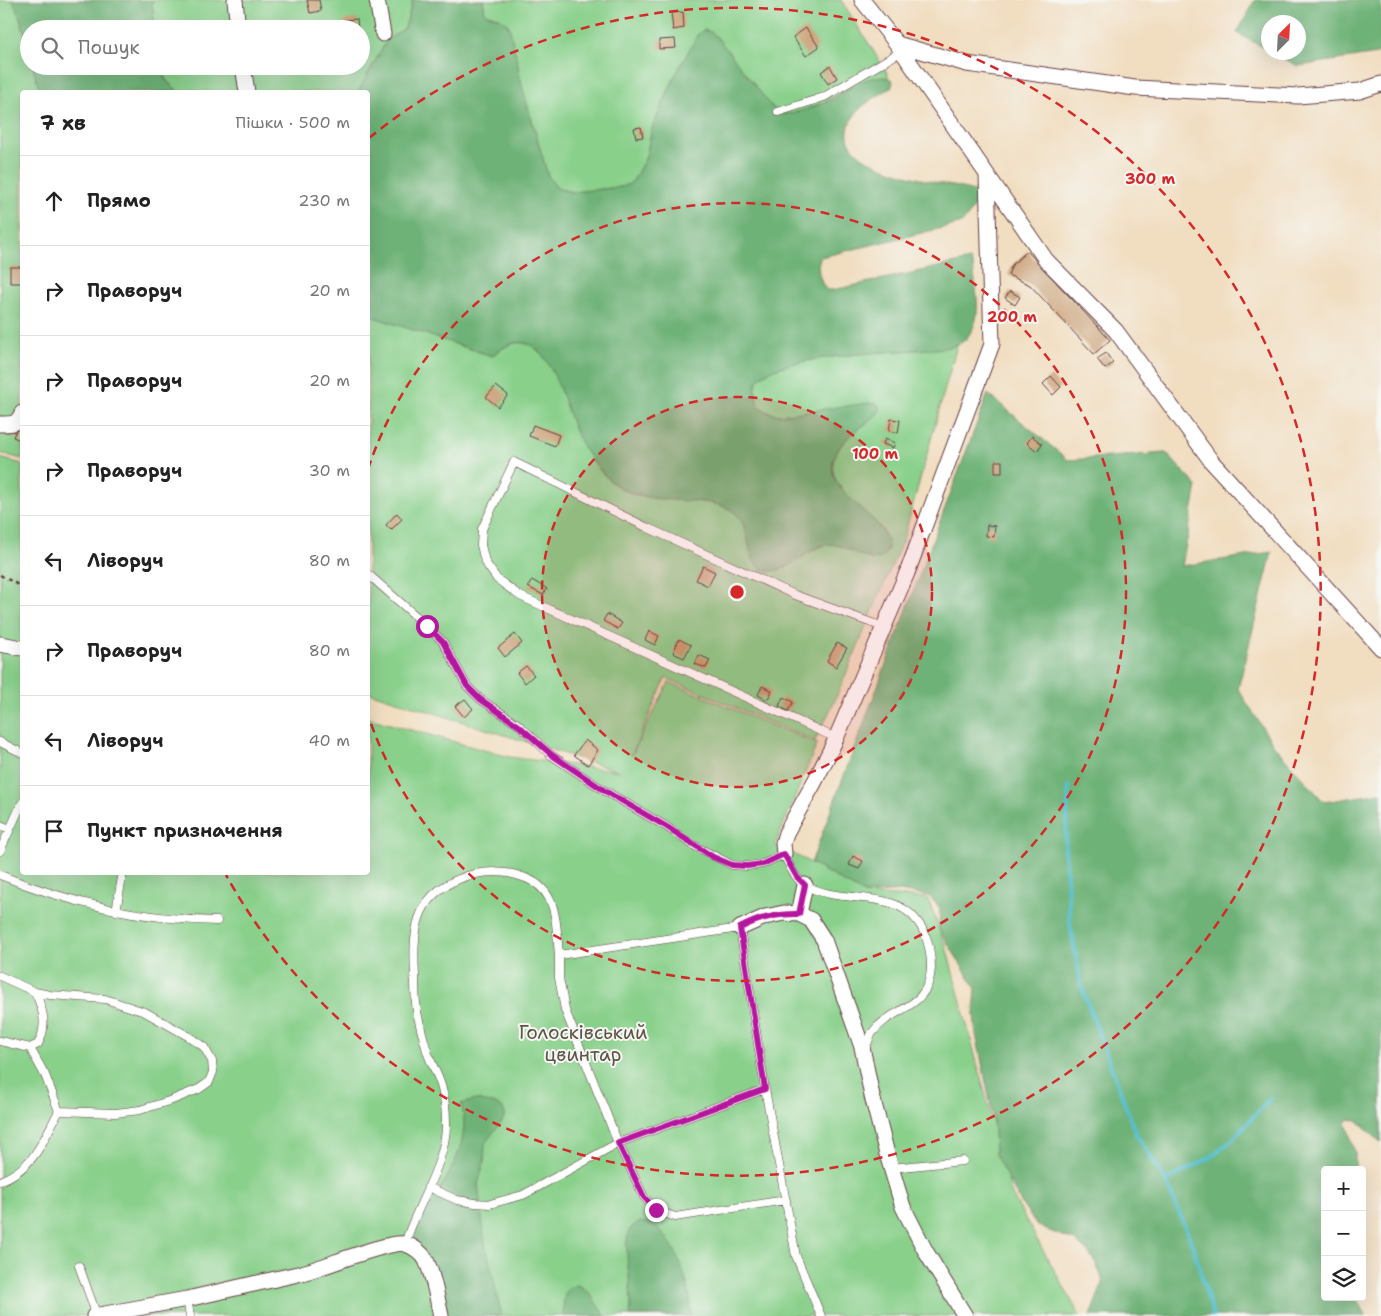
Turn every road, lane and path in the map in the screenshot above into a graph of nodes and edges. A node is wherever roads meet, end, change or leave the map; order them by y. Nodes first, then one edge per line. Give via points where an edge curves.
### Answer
1 (234, 0) edge
2 (377, 0) edge
3 (862, 0) edge
4 (237, 20) edge
5 (383, 34) dead end
6 (900, 48) junction
7 (244, 75) edge
8 (1381, 84) edge
9 (247, 90) edge
10 (778, 112) dead end
11 (987, 176) junction
12 (20, 418) edge
13 (0, 424) edge
14 (0, 575) edge
15 (370, 576) edge
16 (20, 586) edge
17 (883, 627) junction
18 (0, 644) edge
19 (20, 648) edge
20 (1381, 648) edge
21 (836, 738) junction
22 (0, 742) edge
23 (20, 751) edge
24 (20, 808) edge
25 (0, 825) edge
26 (10, 829) junction
27 (0, 851) edge
28 (784, 854) junction
29 (0, 875) edge
30 (122, 875) edge
31 (805, 885) junction
32 (116, 911) junction
33 (799, 914) junction
34 (217, 921) dead end
35 (740, 928) junction
36 (560, 955) junction
37 (0, 976) edge
38 (35, 992) junction
39 (0, 1040) edge
40 (30, 1048) junction
41 (864, 1057) junction
42 (765, 1089) junction
43 (59, 1111) junction
44 (618, 1143) junction
45 (963, 1161) dead end
46 (892, 1168) junction
47 (0, 1181) edge
48 (428, 1187) junction
49 (786, 1200) junction
50 (405, 1244) junction
51 (79, 1266) dead end
52 (187, 1299) junction
53 (96, 1316) edge
54 (190, 1316) edge
55 (441, 1316) edge
56 (820, 1316) edge
57 (965, 1316) edge

1 - 4 street
2 - 5 street
3 - 6 street
6 - 8 street via 967,64 1135,88 1298,96 1360,91
6 - 10 lane via 824,97
6 - 11 street
7 - 9 street
11 - 17 street via 992,344 907,573
11 - 20 street via 1046,260 1116,332 1212,462
12 - 13 street via 11,424
14 - 16 path
15 - 28 lane via 443,642 467,686 480,699 605,791 732,865 763,864
17 - 21 street
17 - 21 lane via 795,595 514,462 482,529 485,562 497,579 520,596
18 - 19 street
21 - 28 street via 786,833
22 - 23 lane
24 - 26 lane
25 - 26 lane
26 - 27 lane
28 - 31 lane
29 - 32 lane via 71,900
30 - 32 lane
31 - 33 street
31 - 41 lane via 826,893 894,903 914,917 929,945 930,974 921,997 878,1027 868,1041
32 - 34 lane via 176,920
33 - 35 street via 765,917
33 - 41 street via 811,920 824,940
35 - 36 lane
35 - 42 lane
36 - 44 lane via 559,978 565,1010
36 - 48 lane via 550,896 520,876 494,872 460,878 439,889 422,909 414,943 416,1005 427,1052 442,1089 446,1124 442,1154
37 - 38 lane
38 - 40 lane via 43,1013 44,1030 38,1044
38 - 43 lane via 126,1004 188,1036 204,1048 212,1061 213,1072 209,1082 156,1105 116,1113
39 - 40 lane
40 - 43 lane
41 - 46 street
42 - 44 lane
42 - 49 lane
43 - 47 lane via 27,1166
44 - 48 lane via 523,1195 490,1204 457,1200
44 - 49 lane via 644,1197 656,1210 675,1217
45 - 46 lane
46 - 57 street via 904,1207 926,1252
48 - 50 lane
49 - 56 lane via 796,1256
50 - 52 street via 392,1244 302,1273
50 - 55 street via 415,1248 425,1259
51 - 53 lane
52 - 53 street
52 - 54 lane

